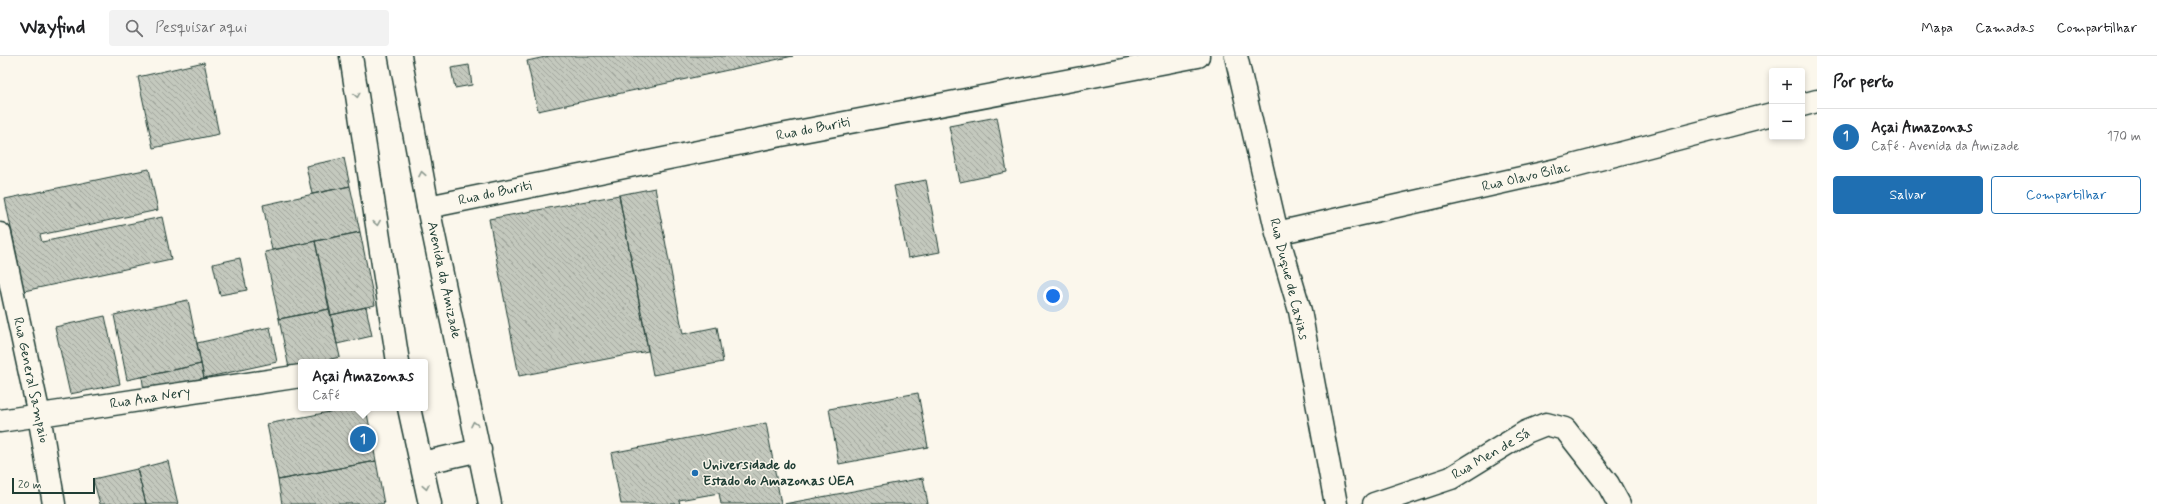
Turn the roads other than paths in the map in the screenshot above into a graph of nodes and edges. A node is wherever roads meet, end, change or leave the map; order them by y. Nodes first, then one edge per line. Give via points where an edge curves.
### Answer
1 (351, 56) edge
2 (400, 56) edge
3 (1198, 56) edge
4 (1236, 56) edge
5 (1817, 101) edge
6 (1805, 104) edge
7 (1769, 115) edge
8 (428, 207) junction
9 (1277, 233) junction
10 (0, 234) edge
11 (398, 359) edge
12 (298, 376) edge
13 (410, 411) edge
14 (39, 415) junction
15 (0, 421) edge
16 (480, 450) junction
17 (422, 463) junction
18 (54, 504) edge
19 (430, 504) edge
20 (490, 504) edge
21 (1336, 504) edge
22 (1374, 504) edge
23 (1619, 504) edge

1 -> 11 street
8 -> 2 street, Avenida da Amizade
3 - 8 street, Rua do Buriti via 768,138
4 - 9 street, Rua Duque de Caxias
5 - 6 street
7 - 9 street, Rua Olavo Bilac via 1561,169
16 -> 8 street, Avenida da Amizade
9 - 21 street, Rua Duque de Caxias via 1300,311
10 - 14 street, Rua General Sampaio
12 - 14 street, Rua Ana Nery
13 - 17 street
14 - 15 street, Rua Ana Nery
14 - 18 street, Rua General Sampaio
16 - 17 street
16 - 20 street, Avenida da Amizade
17 -> 19 street
22 - 23 street, Rua Men de Sá via 1451,478 1526,432 1546,424 1565,429 1608,484

